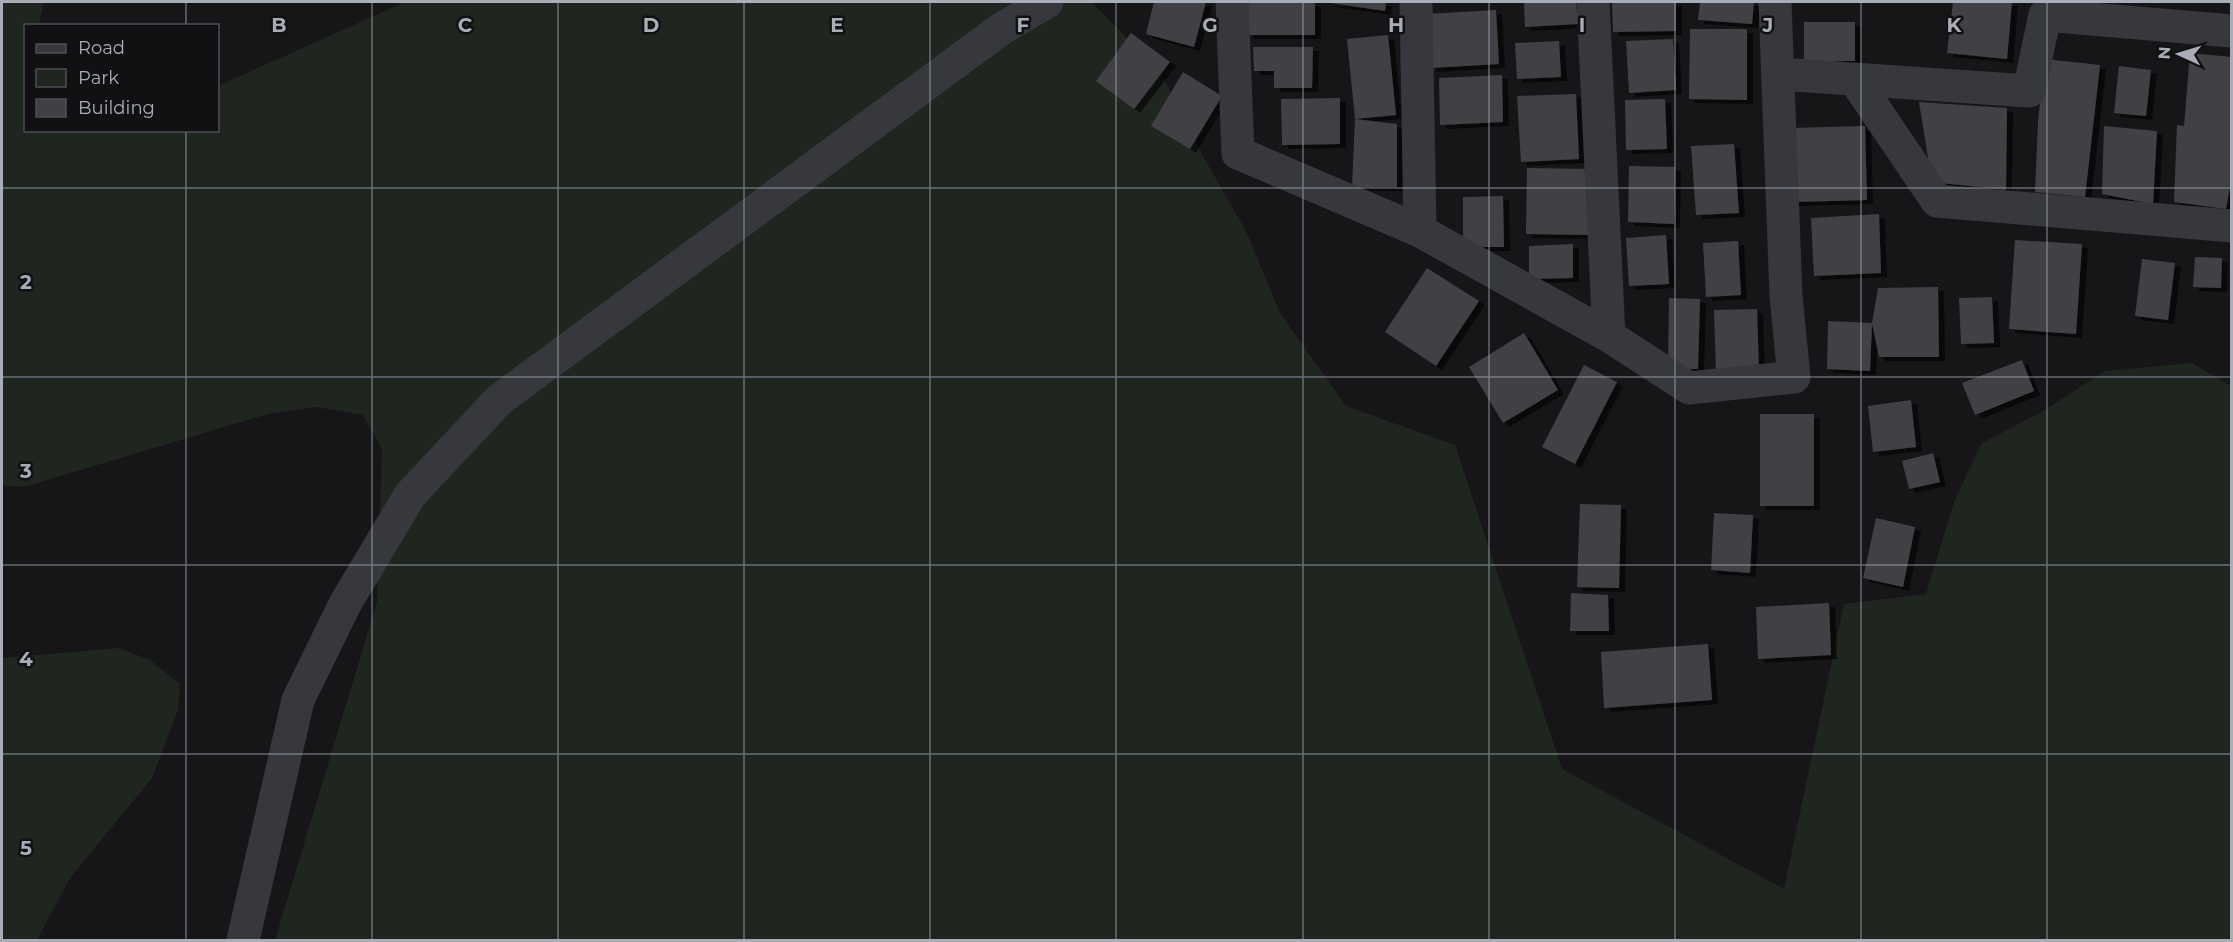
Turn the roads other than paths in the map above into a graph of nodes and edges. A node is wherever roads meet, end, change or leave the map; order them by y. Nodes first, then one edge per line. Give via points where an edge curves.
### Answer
1 (1047, 2) edge
2 (1232, 2) edge
3 (1416, 2) edge
4 (1593, 2) edge
5 (1775, 2) edge
6 (2232, 31) edge
7 (1779, 74) junction
8 (1855, 80) junction
9 (2232, 226) edge
10 (1420, 231) junction
11 (1609, 336) junction
12 (243, 940) edge

1 - 12 street via 1001,29 499,400 410,495 345,604 298,700
2 - 10 street via 1238,153
3 - 10 street
4 - 11 street
5 - 7 street
6 - 8 street via 2045,15 2029,91
7 - 8 street
7 - 11 street via 1786,296 1794,377 1689,388
8 - 9 street via 1937,201
10 - 11 street

